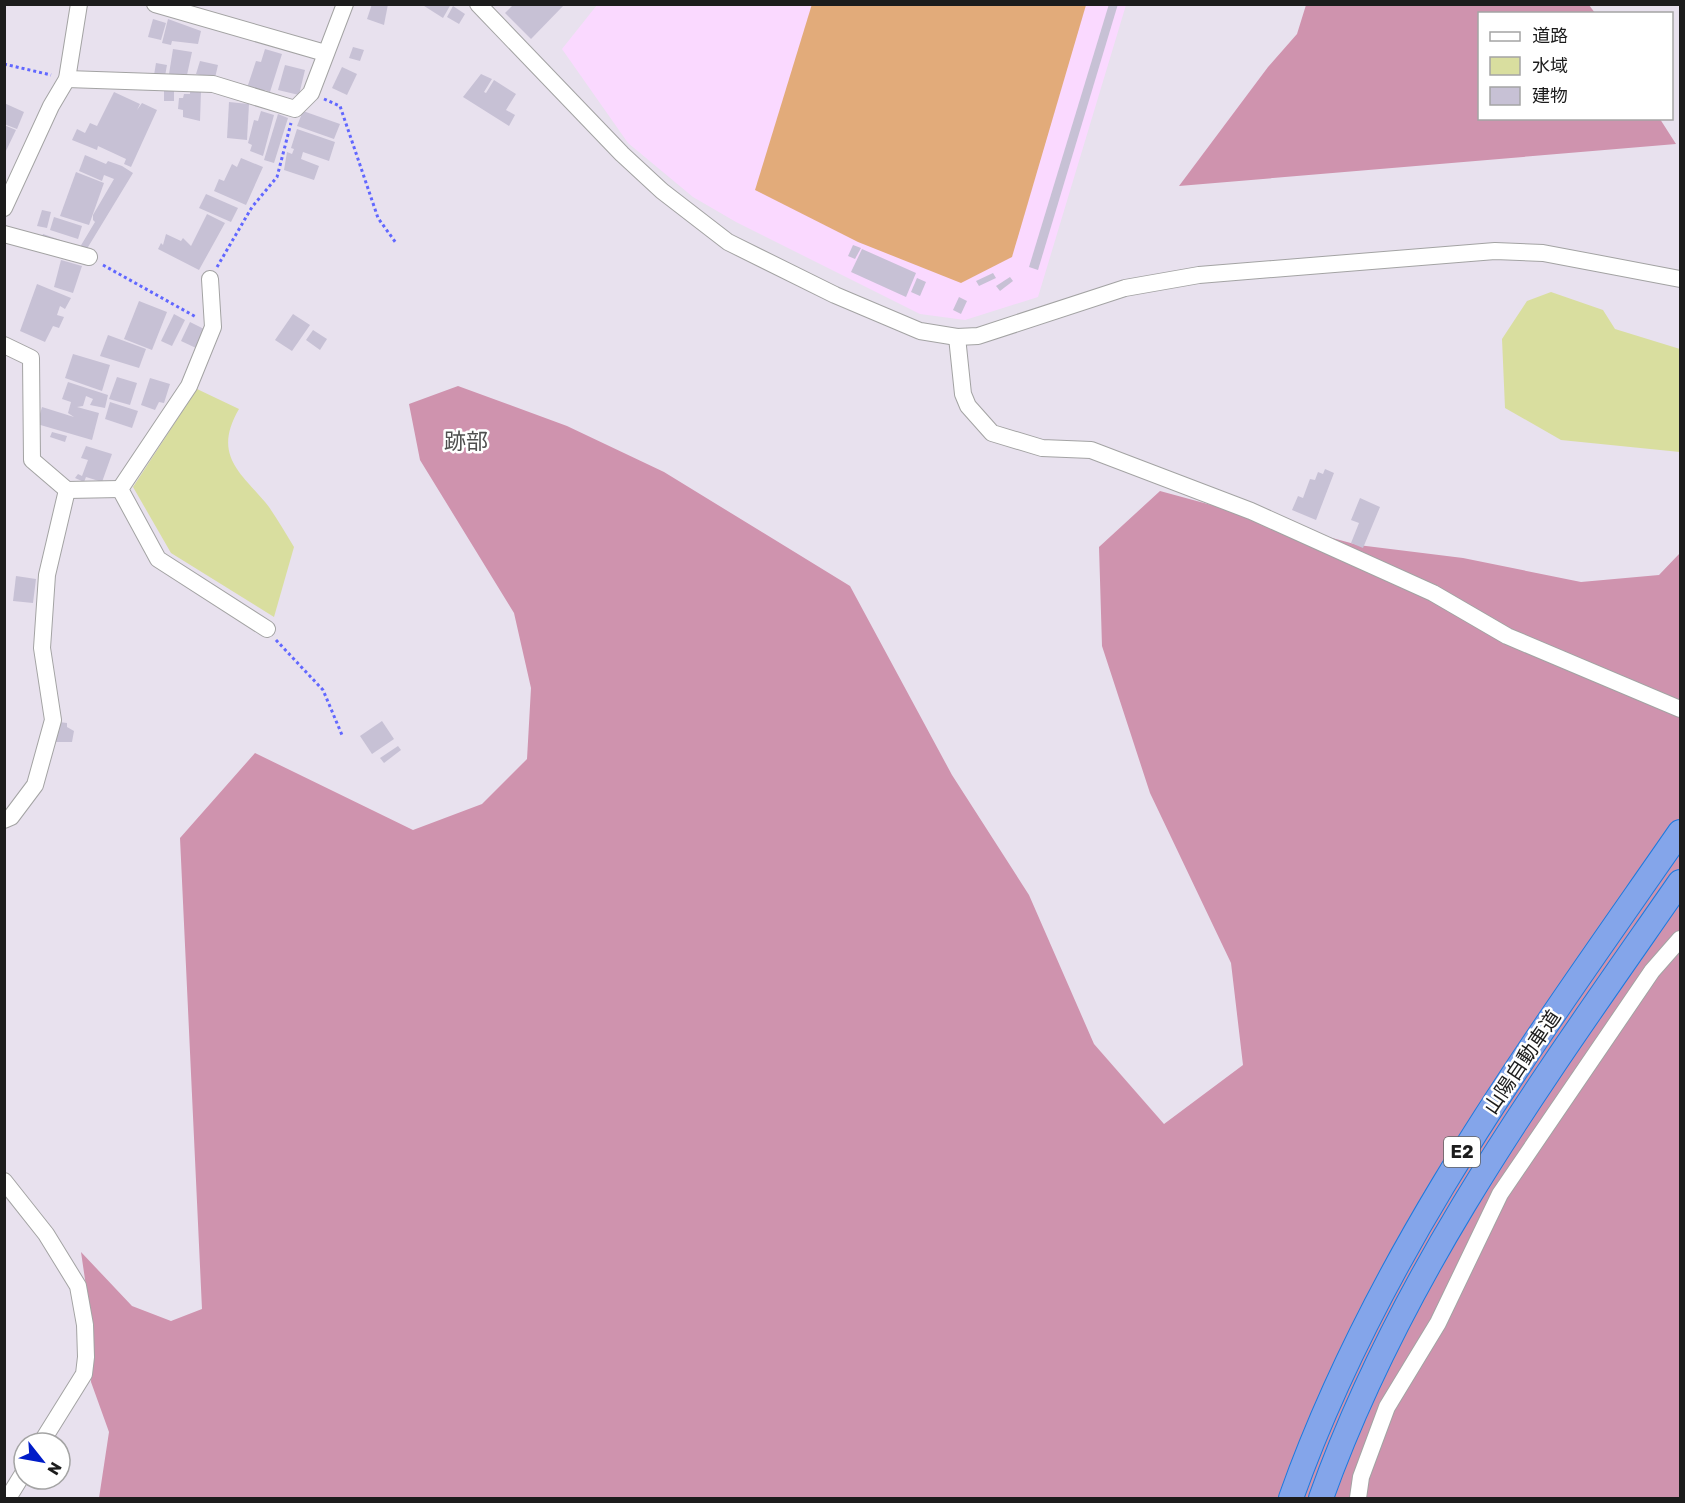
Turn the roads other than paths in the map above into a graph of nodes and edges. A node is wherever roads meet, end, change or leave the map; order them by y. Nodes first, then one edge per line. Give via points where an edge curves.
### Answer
1 (79, 4) edge
2 (155, 4) edge
3 (345, 4) edge
4 (478, 4) edge
5 (326, 54) junction
6 (67, 79) junction
7 (4, 208) edge
8 (4, 234) edge
9 (89, 257) road end
10 (210, 279) road end
11 (1680, 279) edge
12 (957, 337) junction
13 (4, 345) edge
14 (120, 489) junction
15 (67, 490) junction
16 (267, 629) road end
17 (1680, 709) edge
18 (4, 820) edge
19 (1680, 832) edge
20 (1680, 882) edge
21 (1680, 939) edge
22 (4, 1181) edge
23 (48, 1431) edge
24 (1291, 1498) edge
25 (1321, 1498) edge
26 (1358, 1498) edge

1 - 6 street
2 - 5 street
3 - 5 street
4 - 12 street via 622,154 728,242 882,316 920,331
5 - 6 street via 311,93 295,109 213,84
6 - 7 street
8 - 9 street
10 - 14 street via 213,327 189,386
11 - 12 street via 1543,253 1495,251 1199,275 1125,288 1045,312 1006,329
12 - 17 street via 963,394 968,406 992,433 1042,448 1091,450 1251,511 1433,593 1507,636
13 - 15 street via 31,358 32,460
14 - 15 street
14 - 16 street via 158,559
15 - 18 street via 47,575 42,648 53,720 35,785 11,817
19 - 24 highway, 山陽自動車道 / E2 via 1472,1136 1415,1232 1364,1328
20 - 25 highway, 山陽自動車道 / E2 via 1509,1131 1431,1259 1369,1383
21 - 26 street via 1652,971 1500,1194 1438,1323 1387,1407 1361,1477
22 - 23 street via 46,1234 78,1287 85,1325 84,1374

